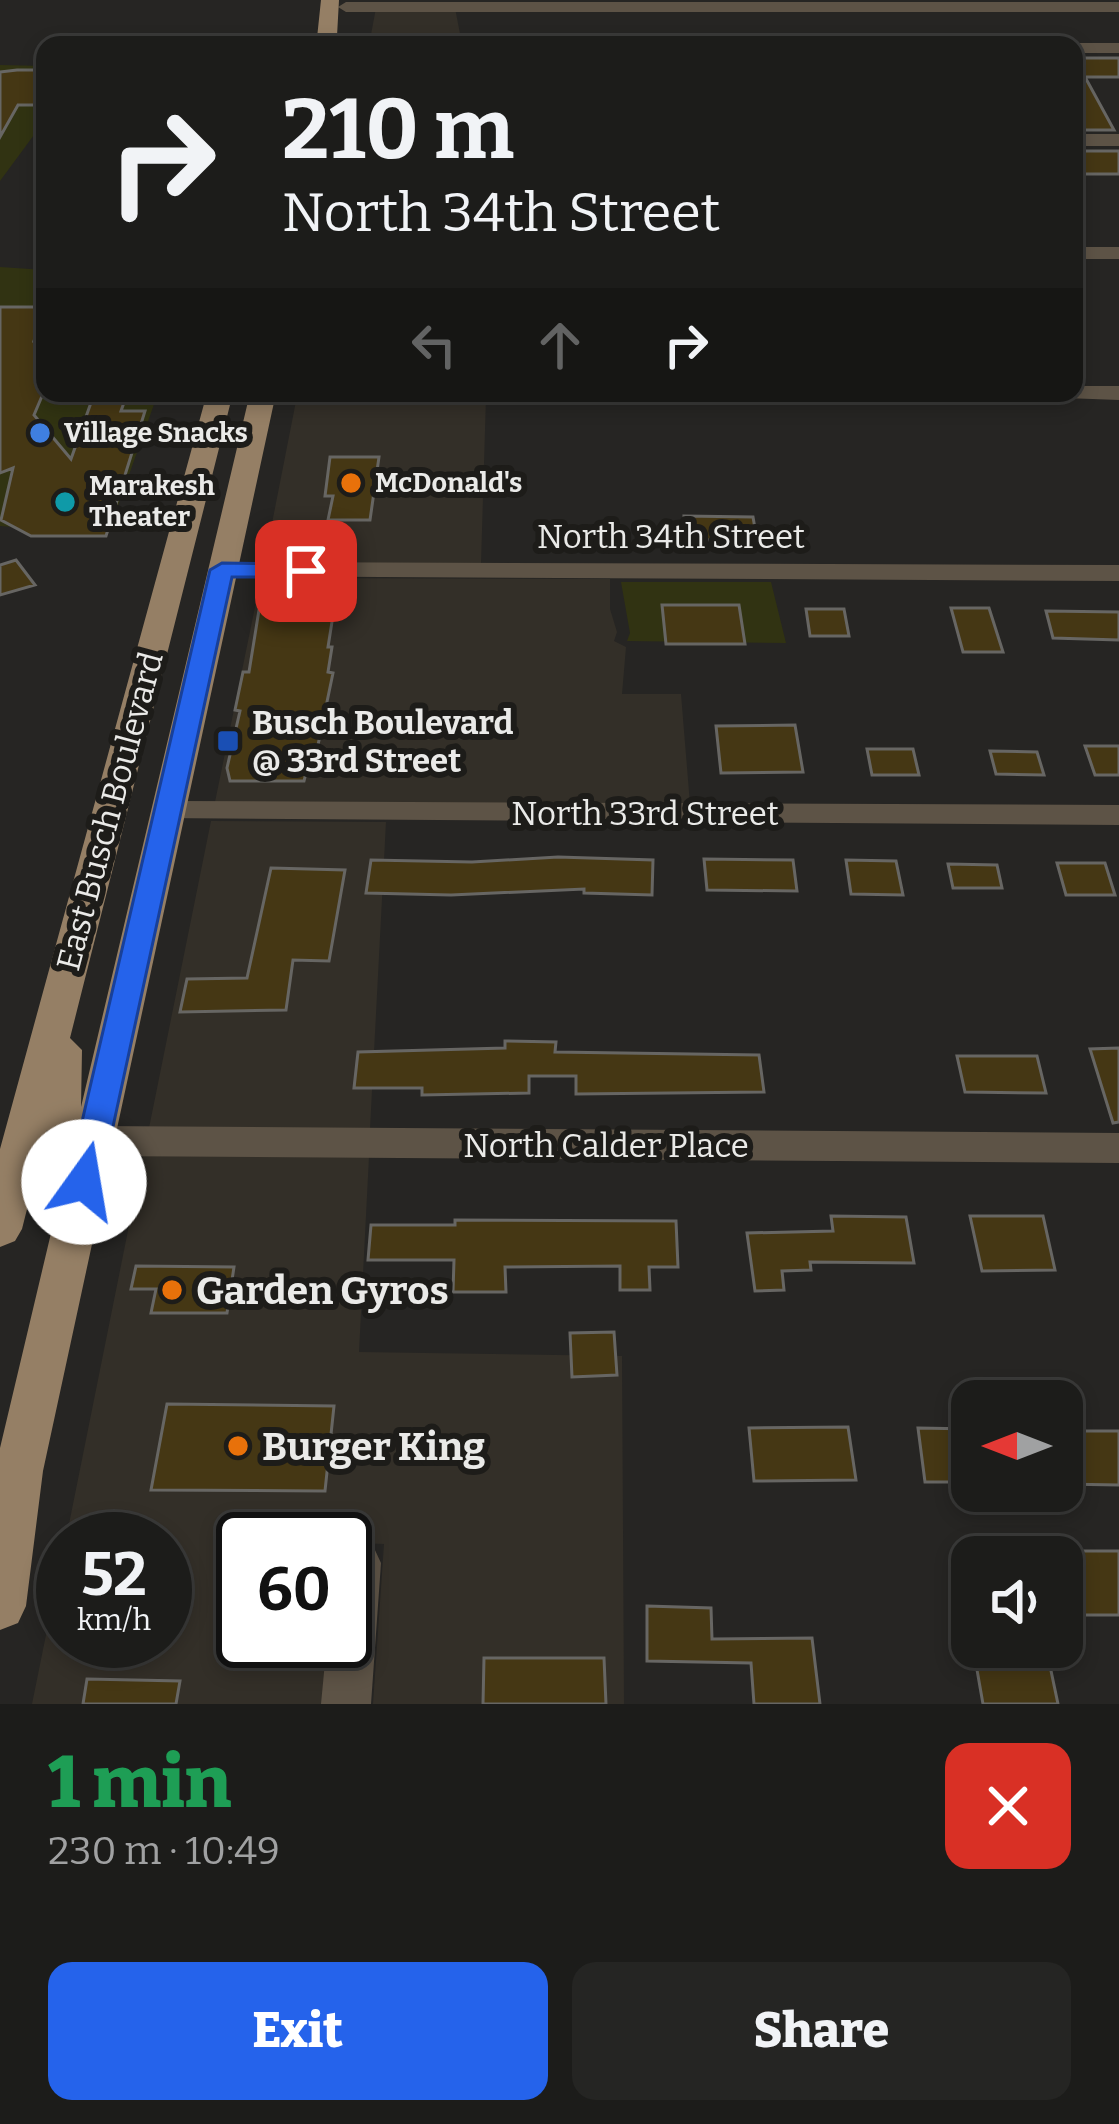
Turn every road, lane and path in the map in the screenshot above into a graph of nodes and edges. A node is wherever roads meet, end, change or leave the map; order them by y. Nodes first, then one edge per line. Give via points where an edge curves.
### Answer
1 (314, 0) edge
2 (437, 0) edge
3 (341, 2) edge
4 (885, 3) edge
5 (401, 7) junction
6 (1119, 7) edge
7 (311, 36) edge
8 (328, 36) edge
9 (1083, 48) edge
10 (1119, 48) edge
11 (1083, 140) edge
12 (1119, 140) edge
13 (1083, 253) edge
14 (1119, 253) edge
15 (1083, 393) edge
16 (1119, 393) edge
17 (218, 402) edge
18 (261, 402) edge
19 (207, 441) junction
20 (222, 570) junction
21 (1119, 574) edge
22 (170, 812) junction
23 (1119, 815) edge
24 (89, 886) junction
25 (93, 1142) junction
26 (1119, 1148) edge
27 (0, 1229) edge
28 (0, 1606) edge
29 (349, 1668) edge
30 (346, 1704) edge

1 - 7 main road
2 - 5 street
3 - 5 street
3 - 8 main road
4 - 5 street
4 - 6 street
9 - 10 street
11 - 12 street
13 - 14 street
15 - 16 street
17 - 19 main road, East Busch Boulevard
18 - 20 main road, East Busch Boulevard
19 - 20 main road via 202,524
19 - 24 main road, East Busch Boulevard
20 - 21 street, North 34th Street
20 - 22 main road, East Busch Boulevard
22 - 23 street, North 33rd Street
22 - 25 main road, East Busch Boulevard
24 - 25 main road via 60,1109 67,1129
24 - 27 main road, East Busch Boulevard
25 - 26 street, North Calder Place
25 - 28 main road, East Busch Boulevard via 20,1471
29 - 30 street

